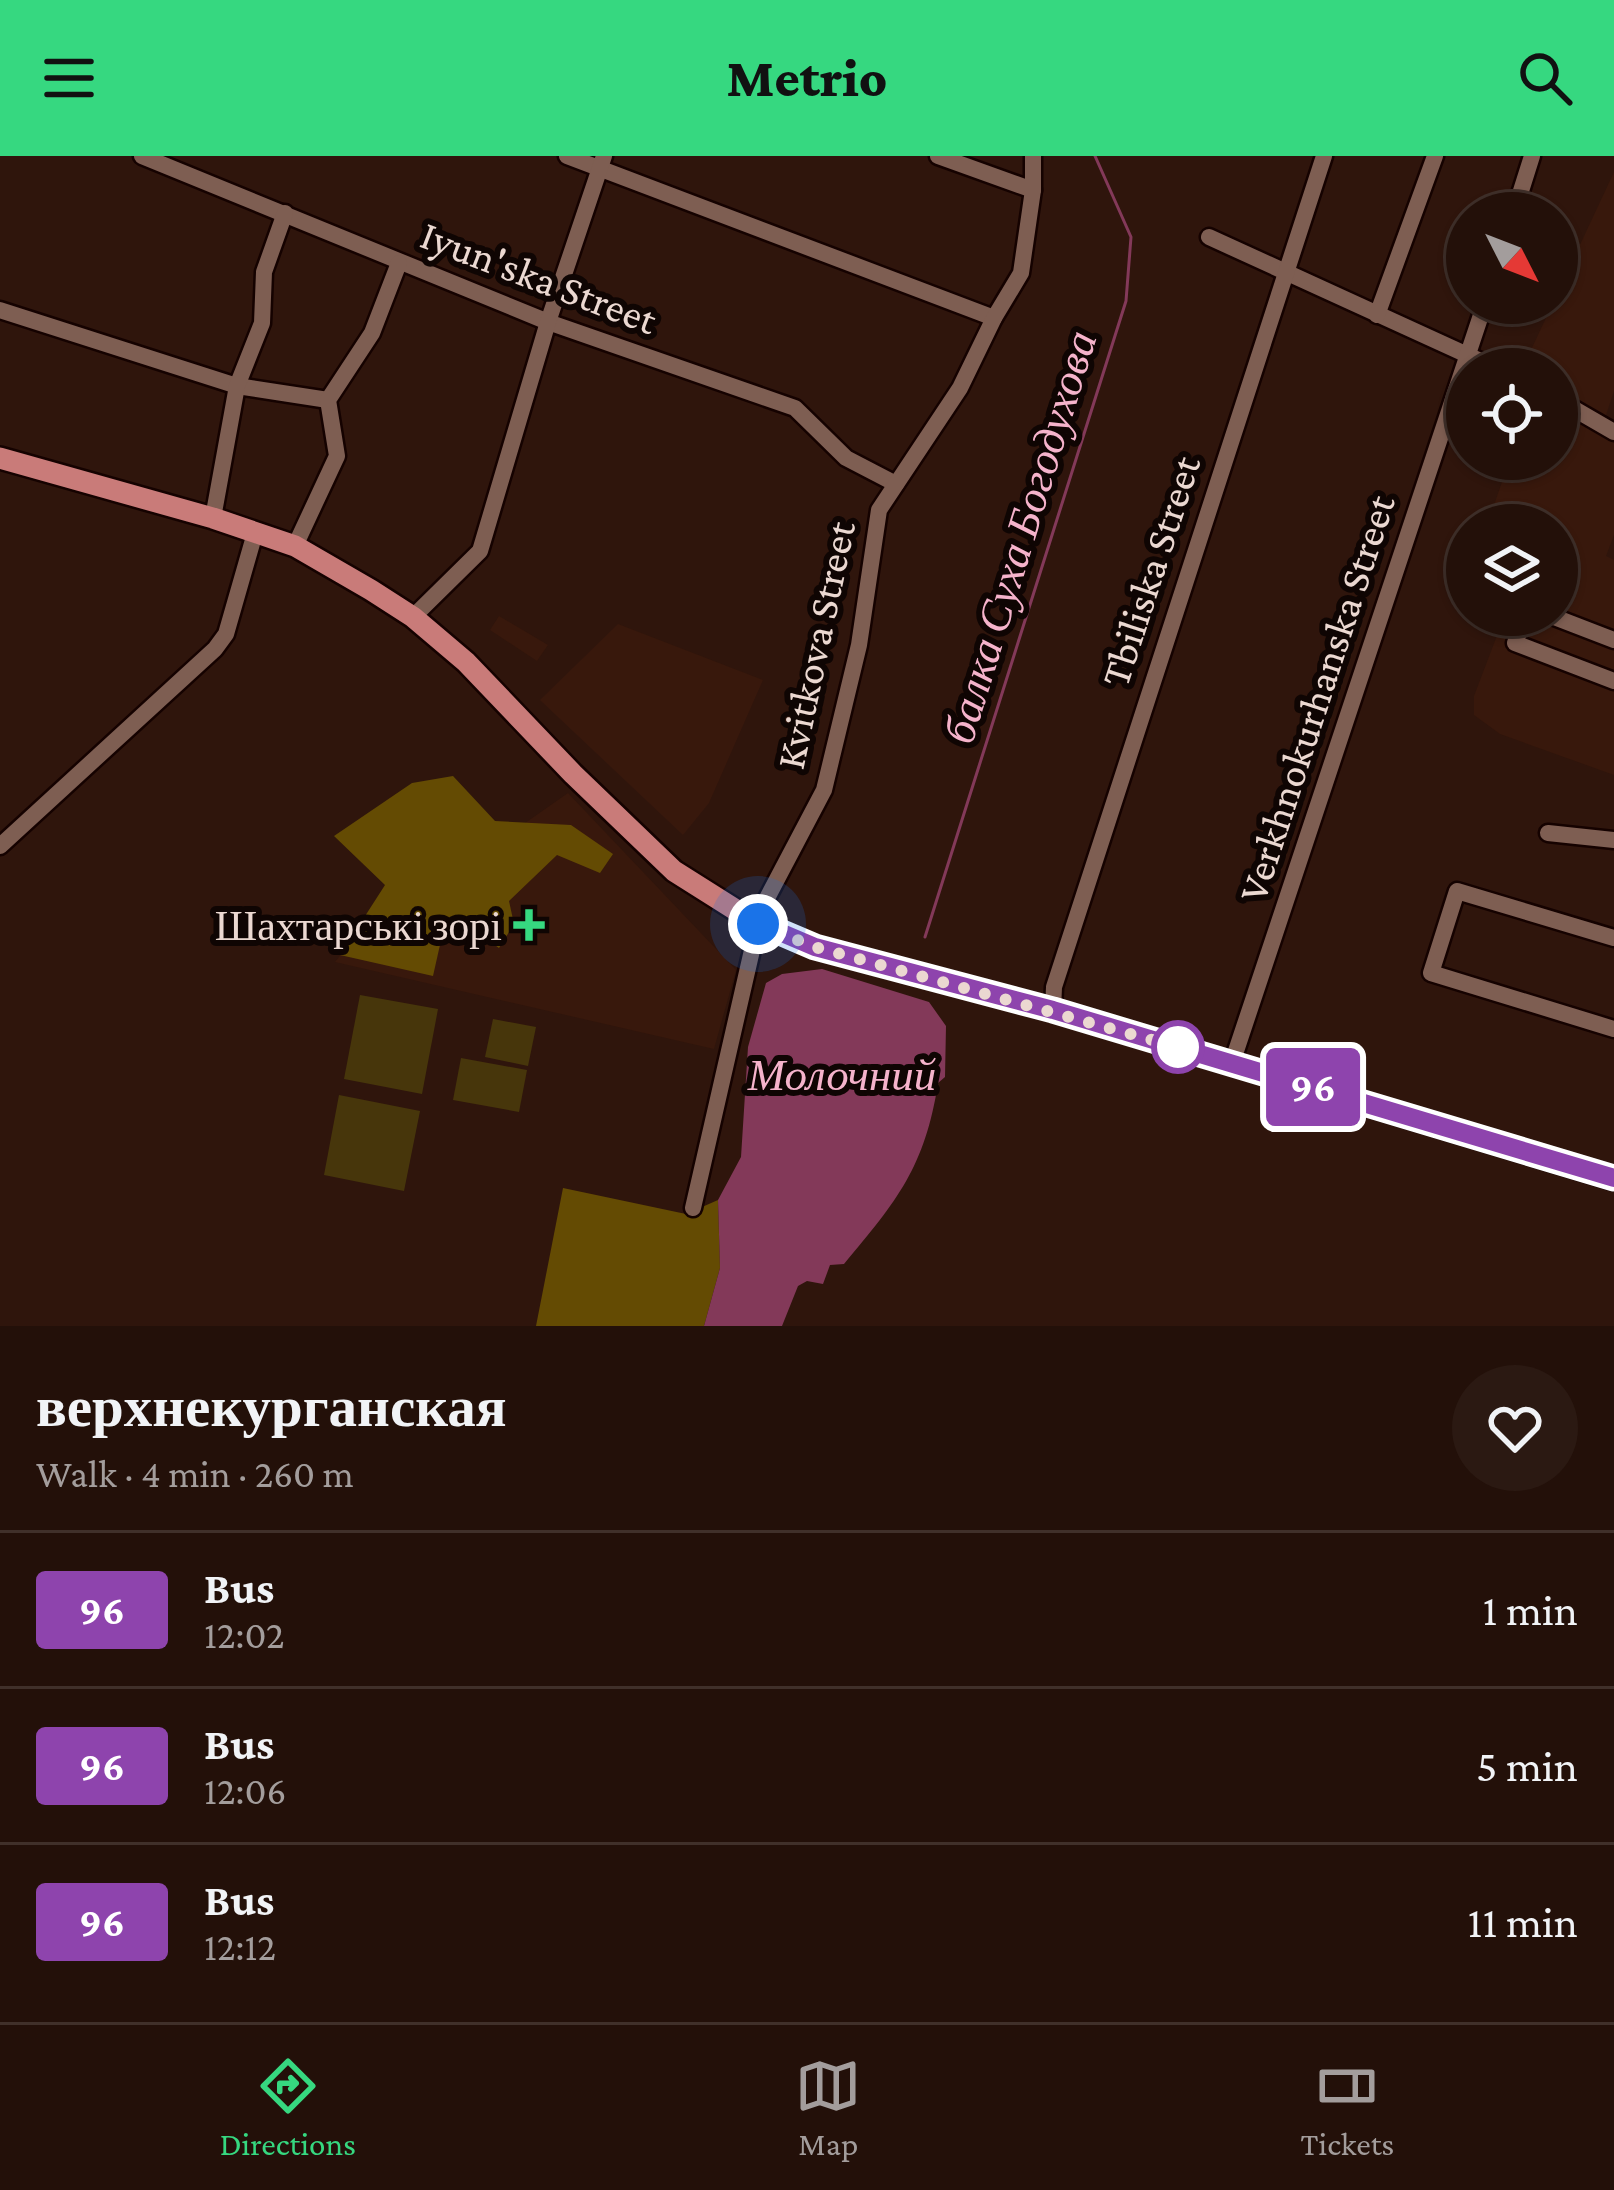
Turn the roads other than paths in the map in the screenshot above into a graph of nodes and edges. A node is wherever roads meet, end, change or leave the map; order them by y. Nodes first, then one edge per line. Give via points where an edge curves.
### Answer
1 (142, 156) edge
2 (567, 156) edge
3 (938, 156) edge
4 (1033, 156) edge
5 (1324, 156) edge
6 (1435, 156) edge
7 (1532, 156) edge
8 (602, 163) edge
9 (1033, 190) junction
10 (1521, 192) edge
11 (285, 213) junction
12 (1209, 237) dead end
13 (400, 263) junction
14 (1285, 270) junction
15 (0, 310) edge
16 (1376, 315) junction
17 (994, 318) junction
18 (548, 322) junction
19 (1450, 348) edge
20 (236, 386) junction
21 (328, 400) junction
22 (1578, 411) edge
23 (1446, 422) edge
24 (1614, 432) edge
25 (0, 458) edge
26 (896, 484) junction
27 (213, 518) junction
28 (255, 533) junction
29 (295, 546) junction
30 (412, 617) junction
31 (1578, 626) edge
32 (1518, 636) edge
33 (1614, 640) edge
34 (1614, 681) edge
35 (1548, 833) dead end
36 (1614, 840) edge
37 (0, 846) edge
38 (756, 922) junction
39 (1614, 938) edge
40 (1053, 1010) junction
41 (1614, 1028) edge
42 (1232, 1064) junction
43 (1614, 1178) edge
44 (693, 1208) dead end

1 - 11 street, Iyun'ska Street
2 - 8 street
3 - 9 street
4 - 9 street, Kvitkova Street
5 - 14 street, Tbiliska Street
6 - 16 street
7 - 10 street
8 - 17 street
8 - 18 street
9 - 17 street, Kvitkova Street via 1021,273
11 - 13 street, Iyun'ska Street
11 - 20 street via 264,272 262,323
12 - 14 street
13 - 18 street, Iyun'ska Street
13 - 21 street via 372,333
14 - 16 street
14 - 40 street, Tbiliska Street
15 - 20 street
16 - 19 street
17 - 26 street, Kvitkova Street via 960,388
18 - 26 street, Iyun'ska Street via 796,408 846,458
18 - 30 street via 480,550
20 - 21 street
20 - 27 street
21 - 29 street via 338,456
22 - 24 street
23 - 42 street, Verkhnokurhanska Street
25 - 27 main road
26 - 38 street, Kvitkova Street via 879,510 860,645 824,790
27 - 28 main road
28 - 29 main road
28 - 37 street via 215,649
29 - 30 main road
30 - 38 main road via 674,871
31 - 33 street
32 - 34 street via 1515,643
35 - 36 street
38 - 40 main road via 815,947
38 - 44 street, Kvitkova Street
39 - 41 street via 1457,890 1431,973
40 - 42 main road
42 - 43 main road

